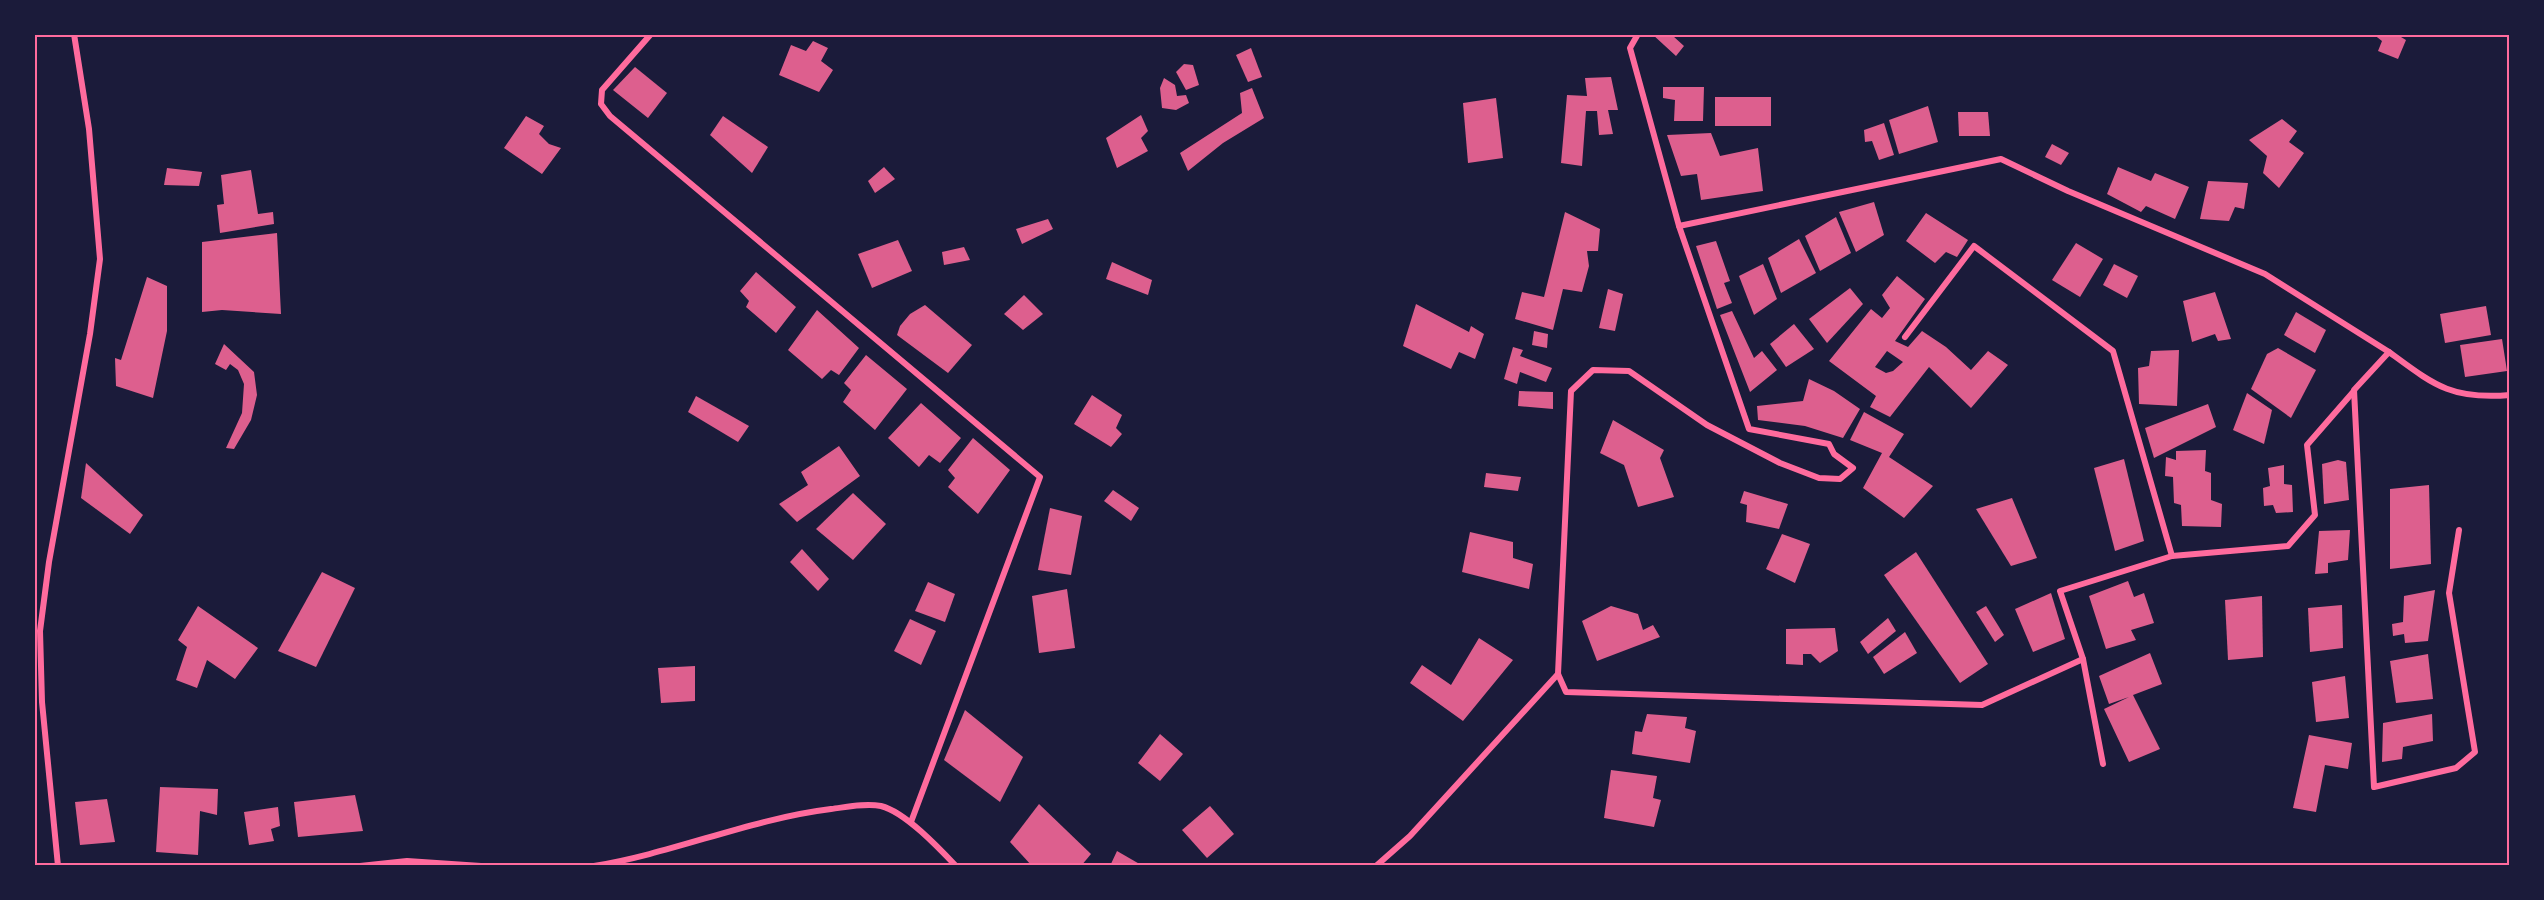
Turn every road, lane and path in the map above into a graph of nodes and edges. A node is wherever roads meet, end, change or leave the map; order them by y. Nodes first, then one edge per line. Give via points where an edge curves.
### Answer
1 (74, 34) edge
2 (651, 34) edge
3 (1638, 34) edge
4 (1679, 226) junction
5 (1905, 337) dead end
6 (2389, 352) junction
7 (2354, 390) junction
8 (2510, 395) edge
9 (2459, 530) dead end
10 (2172, 556) junction
11 (2083, 660) junction
12 (1558, 674) junction
13 (2103, 764) dead end
14 (910, 822) junction
15 (407, 863) edge
16 (58, 866) edge
17 (360, 866) edge
18 (481, 866) edge
19 (594, 866) edge
20 (956, 866) edge
21 (1376, 866) edge

1 - 16 street via 89,129 100,259 40,631 42,702
2 - 14 street via 602,90 601,104 610,116 1040,477
3 - 4 street via 1630,48
4 - 6 street via 2001,159 2265,274
4 - 12 street via 1749,429 1829,444 1834,454 1853,468 1840,479 1819,478 1780,463 1707,425 1629,371 1593,370 1572,391
5 - 10 street via 1974,246 2113,351
6 - 7 street
6 - 8 street via 2433,385 2452,392
7 - 9 street via 2374,787 2456,768 2475,752 2450,593
7 - 10 street via 2307,445 2315,515 2288,546
10 - 11 street via 2060,591
11 - 12 street via 1982,705 1566,692
11 - 13 street
12 - 21 street via 1410,836
14 - 19 street via 882,806 800,812
14 - 20 street
15 - 17 street
15 - 18 street

